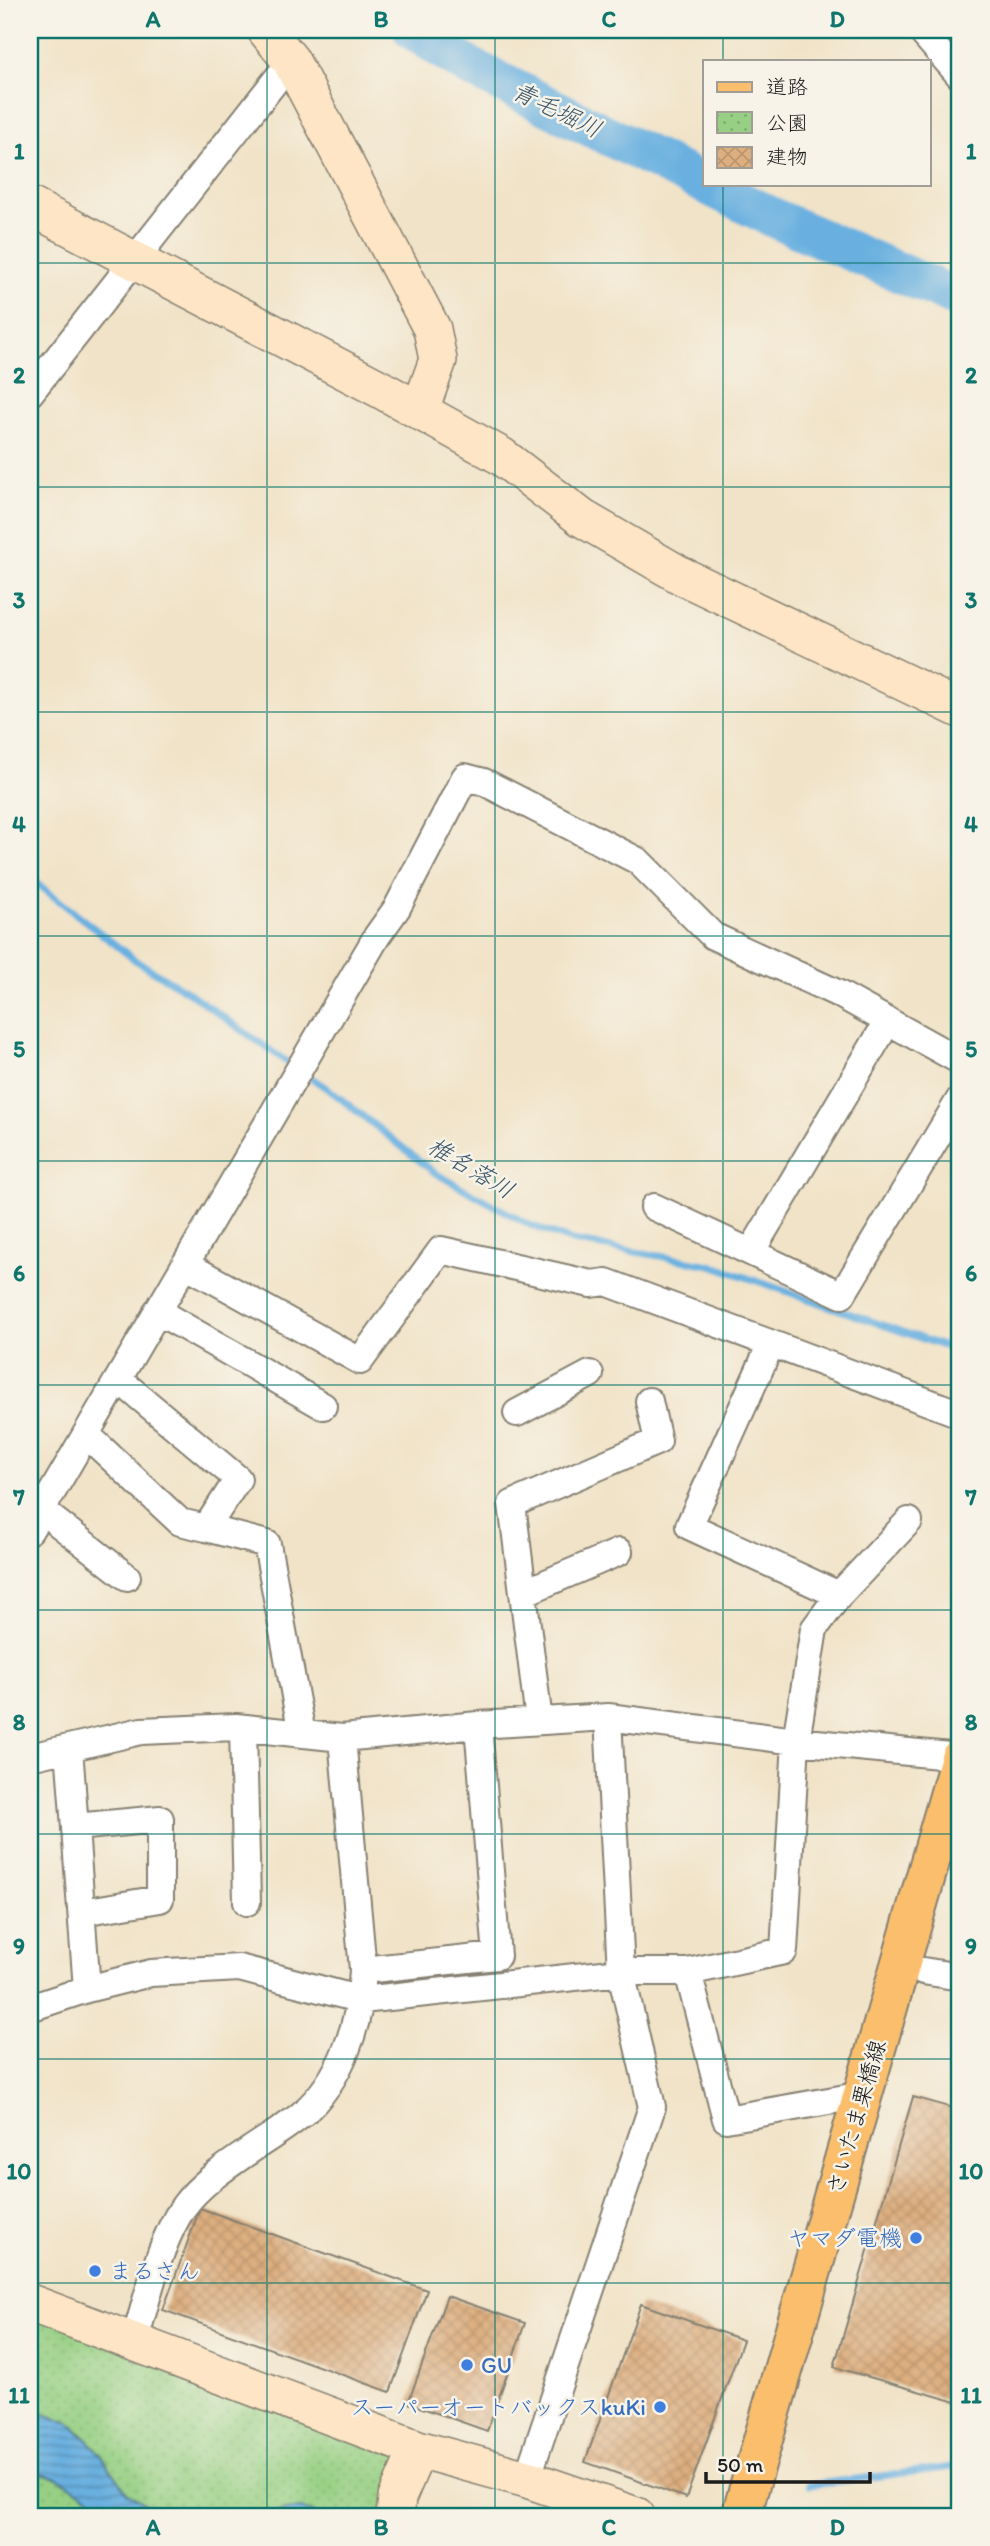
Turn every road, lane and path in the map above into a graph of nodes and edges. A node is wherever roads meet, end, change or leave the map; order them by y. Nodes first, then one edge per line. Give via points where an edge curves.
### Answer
1 (266, 30) edge
2 (920, 30) edge
3 (290, 61) junction
4 (960, 76) edge
5 (30, 206) edge
6 (133, 262) junction
7 (30, 393) edge
8 (420, 410) junction
9 (960, 709) edge
10 (888, 1021) junction
11 (960, 1060) edge
12 (960, 1099) edge
13 (654, 1208) dead end
14 (751, 1252) junction
15 (184, 1264) junction
16 (157, 1311) junction
17 (771, 1344) junction
18 (590, 1374) dead end
19 (118, 1379) junction
20 (649, 1401) dead end
21 (323, 1406) dead end
22 (517, 1413) dead end
23 (960, 1414) edge
24 (86, 1434) junction
25 (36, 1520) edge
26 (909, 1521) dead end
27 (206, 1528) junction
28 (619, 1552) dead end
29 (127, 1577) dead end
30 (523, 1593) junction
31 (839, 1595) junction
32 (608, 1717) junction
33 (539, 1721) junction
34 (478, 1725) junction
35 (243, 1728) junction
36 (302, 1734) junction
37 (342, 1738) junction
38 (796, 1741) junction
39 (69, 1748) junction
40 (30, 1757) edge
41 (960, 1758) edge
42 (75, 1826) junction
43 (960, 1844) edge
44 (247, 1902) dead end
45 (82, 1912) junction
46 (363, 1970) junction
47 (923, 1971) junction
48 (621, 1972) junction
49 (688, 1972) junction
50 (960, 1978) edge
51 (87, 1989) junction
52 (362, 2000) junction
53 (30, 2008) edge
54 (863, 2095) junction
55 (30, 2303) edge
56 (134, 2342) junction
57 (418, 2449) junction
58 (527, 2479) junction
59 (395, 2516) edge
60 (636, 2516) edge
61 (741, 2516) edge
62 (764, 2516) edge

1 - 3 street
2 - 4 street
3 - 6 street
3 - 8 street via 437,341 438,360
5 - 6 street
6 - 7 street
6 - 8 street
8 - 9 street via 501,456 582,518 680,575
10 - 11 street
10 - 14 street
10 - 15 street via 713,936 638,861 465,776 397,908
12 - 14 street via 842,1294
13 - 14 street
15 - 16 street
15 - 17 street via 360,1361 441,1250 591,1284 606,1282
16 - 19 street
16 - 21 street
17 - 23 street
17 - 31 street via 689,1526
18 - 22 street
19 - 24 street
19 - 27 street via 237,1479
20 - 30 street via 658,1441 512,1504
24 - 25 street
24 - 27 street via 180,1522
25 - 29 street
26 - 31 street
27 - 36 street via 267,1544
28 - 30 street
30 - 33 street
31 - 38 street via 814,1629
32 - 33 street
32 - 38 street
32 - 48 street
33 - 34 street
34 - 37 street
34 - 46 street via 497,1956
35 - 36 street
35 - 39 street via 141,1731
35 - 44 street
36 - 37 street
37 - 46 street
38 - 41 street
38 - 49 street via 784,1951
39 - 40 street
39 - 42 street
41 - 54 main road, さいたま栗橋線
42 - 45 street
42 - 45 street via 160,1819 160,1899
43 - 47 main road, さいたま栗橋線
45 - 51 street
46 - 52 street
47 - 50 street
47 - 62 main road, さいたま栗橋線
48 - 49 street
48 - 52 street
48 - 58 street via 652,2107
49 - 54 street via 726,2119
51 - 52 street via 151,1973 239,1968
51 - 53 street
52 - 56 street via 330,2082 303,2113 215,2175 184,2206 165,2246
54 - 61 main road, さいたま栗橋線
55 - 56 street
56 - 57 street
57 - 58 street
57 - 59 street via 397,2498
58 - 60 street

